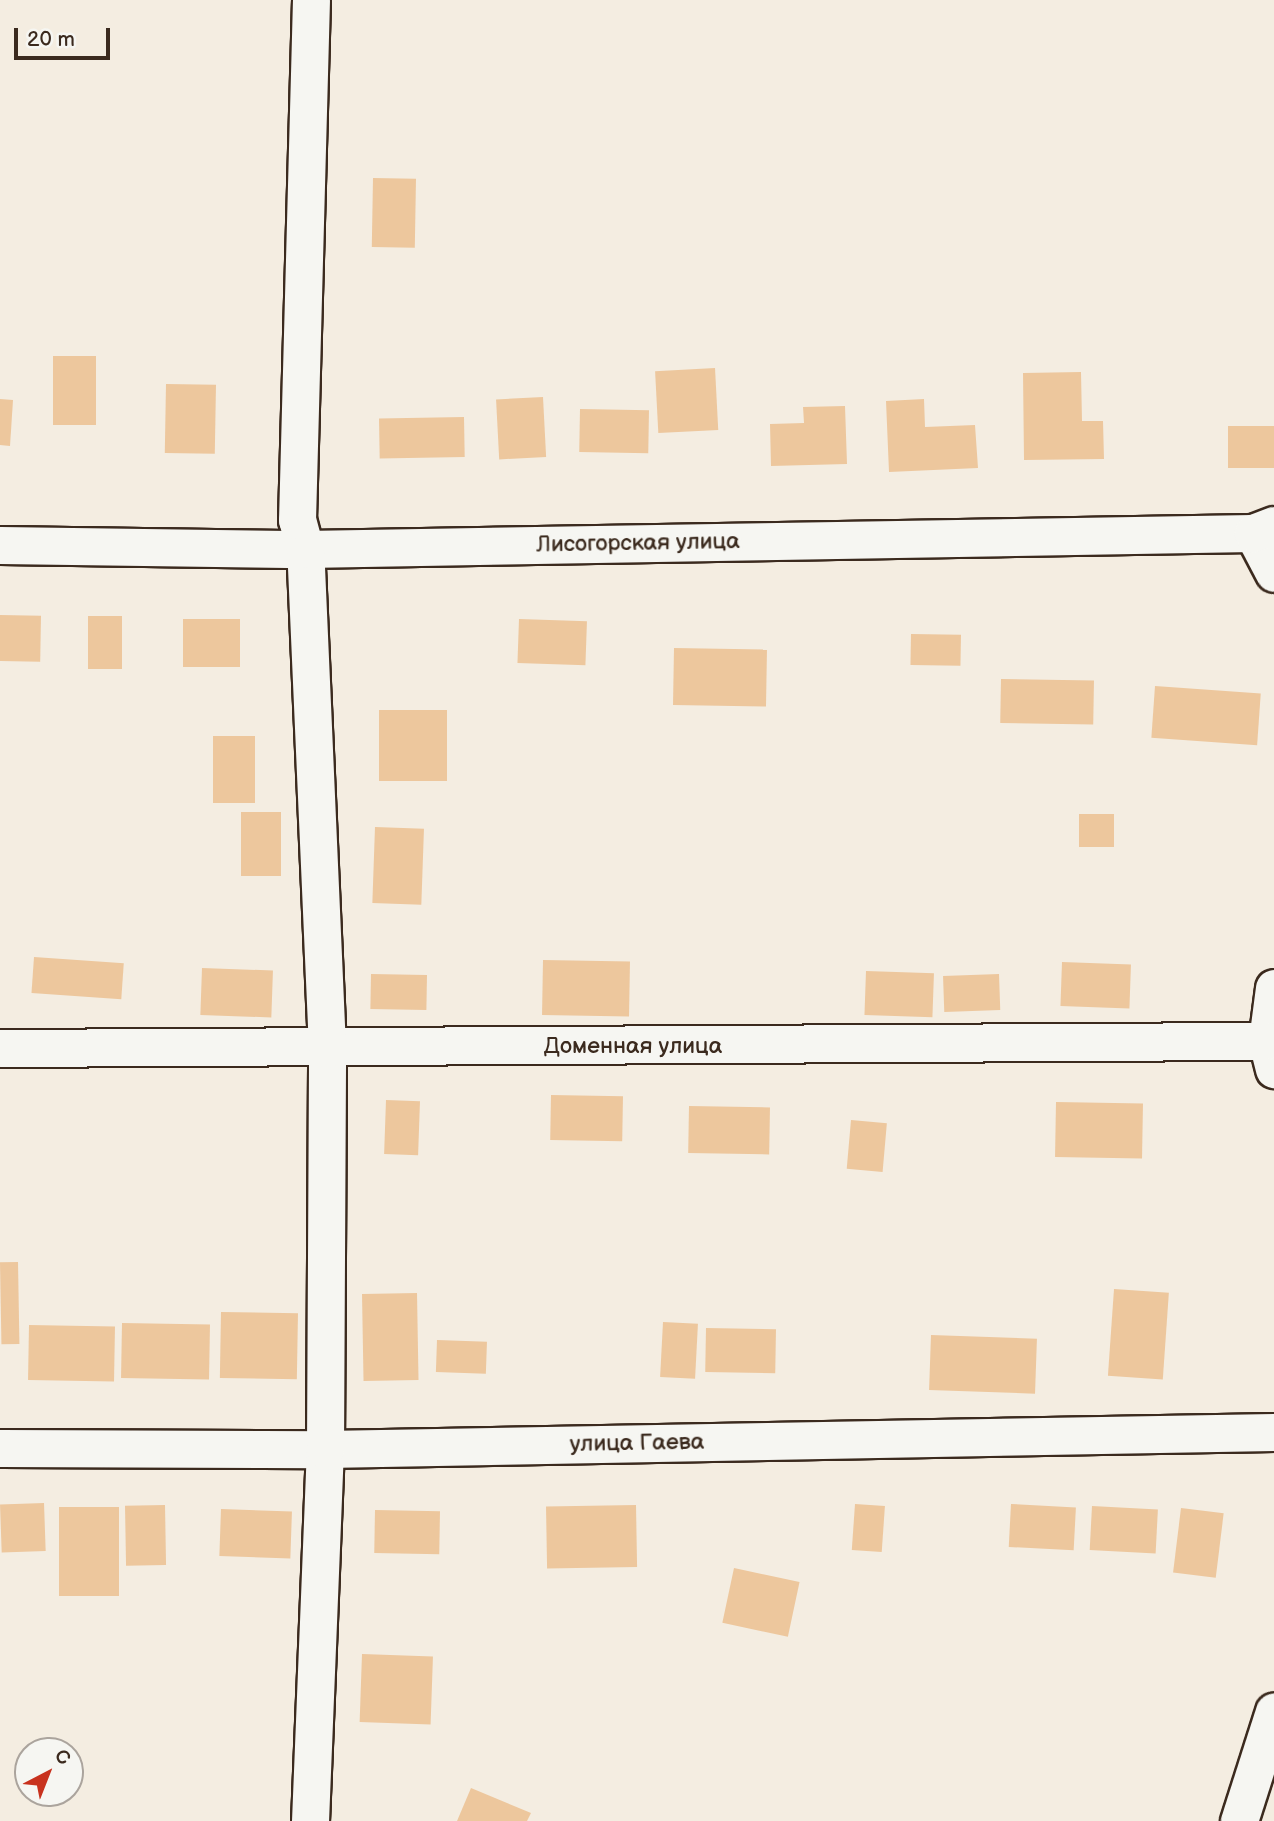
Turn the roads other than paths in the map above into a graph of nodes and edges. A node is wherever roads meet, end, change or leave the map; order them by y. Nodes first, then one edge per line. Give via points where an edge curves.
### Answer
1 (311, 0) edge
2 (1264, 529) edge
3 (0, 545) edge
4 (305, 548) junction
5 (1274, 573) edge
6 (1274, 988) edge
7 (0, 1048) edge
8 (327, 1048) junction
9 (1270, 1055) edge
10 (1274, 1432) edge
11 (0, 1448) edge
12 (325, 1449) junction
13 (1274, 1711) edge
14 (310, 1821) edge
15 (1239, 1821) edge

1 - 4 street via 298,520
2 - 4 street, Лисогорская улица
2 - 5 street
3 - 4 street, Лисогорская улица
4 - 8 street
6 - 9 street
7 - 8 street, Доменная улица
8 - 9 street, Доменная улица
8 - 12 street
10 - 12 street, улица Гаева
11 - 12 street, улица Гаева
12 - 14 street
13 - 15 street

